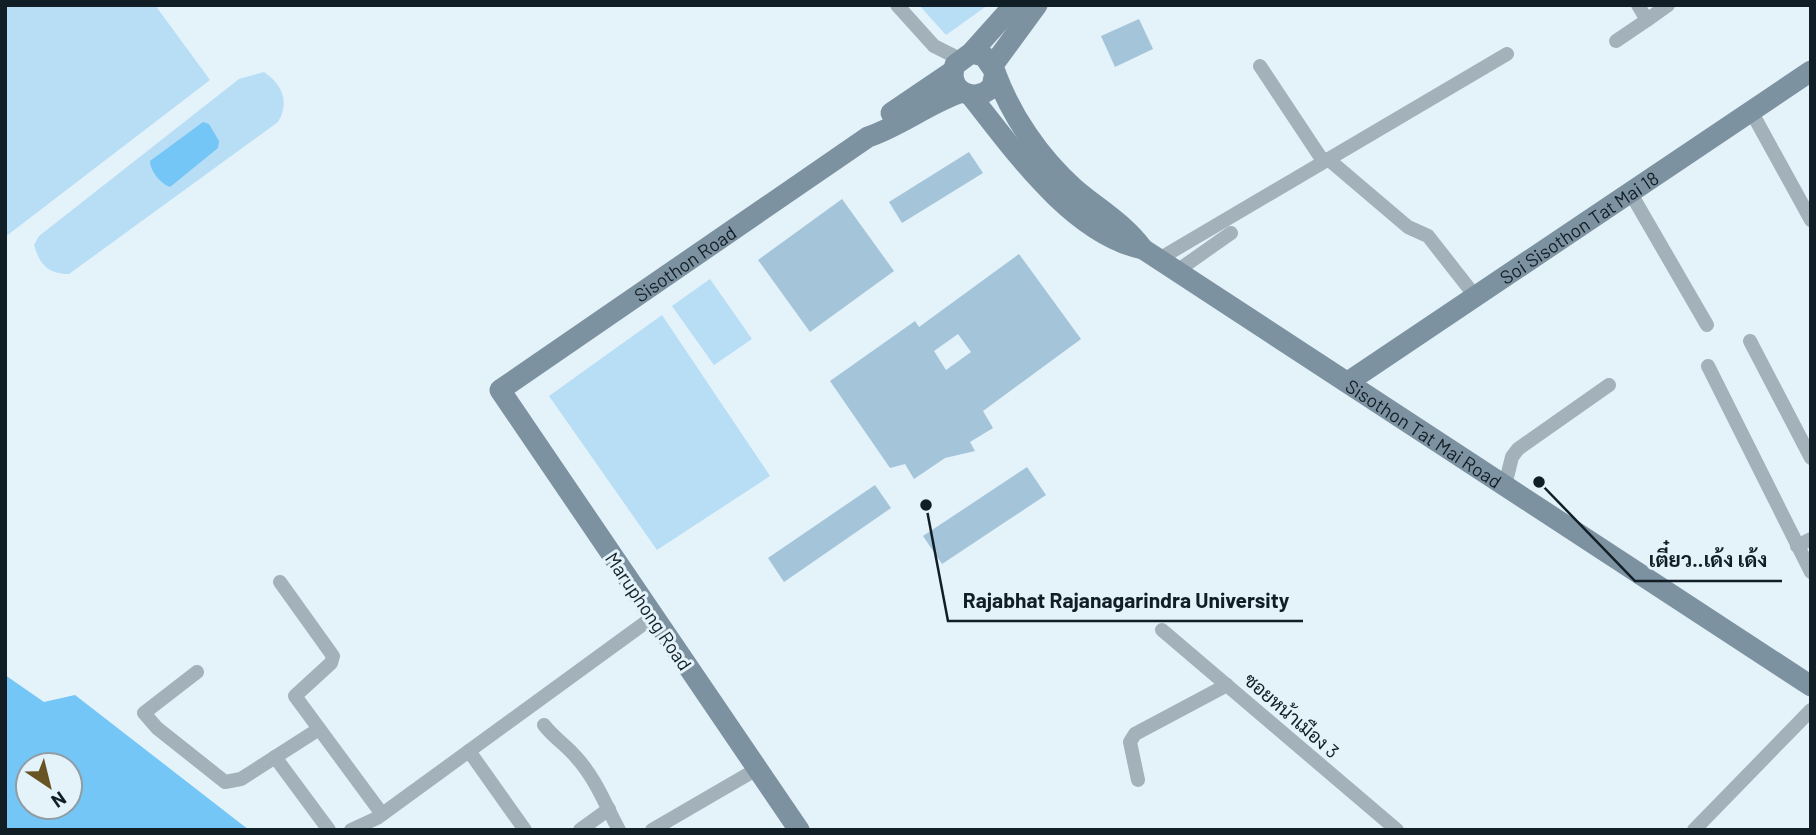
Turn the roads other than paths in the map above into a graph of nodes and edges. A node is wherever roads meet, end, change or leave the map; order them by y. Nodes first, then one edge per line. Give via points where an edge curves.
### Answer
1 (897, 5) edge
2 (1014, 5) edge
3 (1037, 5) edge
4 (1639, 5) edge
5 (1668, 5) edge
6 (1647, 20) junction
7 (1616, 41) dead end
8 (1507, 54) dead end
9 (961, 61) junction
10 (1260, 66) dead end
11 (994, 69) junction
12 (1811, 71) edge
13 (967, 94) junction
14 (1751, 111) junction
15 (868, 137) junction
16 (1325, 160) junction
17 (1630, 192) junction
18 (1811, 219) edge
19 (1231, 233) dead end
20 (1151, 254) junction
21 (1177, 271) junction
22 (1475, 296) junction
23 (1707, 325) dead end
24 (1750, 341) dead end
25 (1708, 366) dead end
26 (1348, 382) junction
27 (1609, 385) dead end
28 (500, 390) joint
29 (1811, 458) edge
30 (1505, 485) junction
31 (1811, 539) edge
32 (1797, 546) junction
33 (1811, 572) edge
34 (280, 582) dead end
35 (653, 617) junction
36 (1162, 630) dead end
37 (197, 672) dead end
38 (1227, 685) junction
39 (1811, 686) edge
40 (1811, 710) edge
41 (544, 725) dead end
42 (318, 729) junction
43 (469, 751) junction
44 (275, 757) junction
45 (757, 768) junction
46 (1138, 780) dead end
47 (609, 809) junction
48 (382, 814) junction
49 (329, 830) edge
50 (351, 830) edge
51 (524, 830) edge
52 (580, 830) edge
53 (619, 830) edge
54 (652, 830) edge
55 (799, 830) edge
56 (1397, 830) edge
57 (1694, 830) edge

1 - 9 street via 934,46
2 - 9 street, Sisothon Road
3 - 11 street
4 - 6 street
5 - 6 street
6 - 7 street
8 - 16 street
9 - 11 street via 985,56
9 - 13 street via 956,87
9 - 15 street, Sisothon Road via 881,120
10 - 16 street
11 - 13 street via 992,87 979,96
11 - 20 street, Sisothon Tat Mai Road via 1018,120 1044,155 1073,187
12 - 14 street, Soi Sisothon Tat Mai 18
13 - 15 street, Sisothon Road via 944,98
13 - 20 street, Sisothon Tat Mai Road via 1028,170 1053,193 1124,244
14 - 17 street, Soi Sisothon Tat Mai 18
14 - 18 street
15 - 28 street, Sisothon Road
16 - 20 street
16 - 22 street via 1408,227 1428,236
17 - 22 street, Soi Sisothon Tat Mai 18
17 - 23 street
19 - 21 street
20 - 21 street, Sisothon Tat Mai Road
21 - 26 street, Sisothon Tat Mai Road
22 - 26 street, Soi Sisothon Tat Mai 18
24 - 29 street
25 - 32 street
26 - 30 street, Sisothon Tat Mai Road
27 - 30 street via 1518,449
28 - 35 street, Maruphong Road
30 - 39 street, Sisothon Tat Mai Road
31 - 32 street
32 - 33 street
34 - 42 street via 333,656 295,696
35 - 43 street
35 - 45 street, Maruphong Road
36 - 38 street, ซอยหน้าเมือง 3
37 - 44 street via 145,710 147,719 225,782 241,779
38 - 46 street via 1135,734 1130,742
38 - 56 street, ซอยหน้าเมือง 3
40 - 57 street
41 - 47 street via 575,755
42 - 44 street
42 - 48 street
43 - 48 street
43 - 51 street
44 - 49 street
45 - 54 street
45 - 55 street, Maruphong Road
47 - 52 street
47 - 53 street
48 - 50 street

